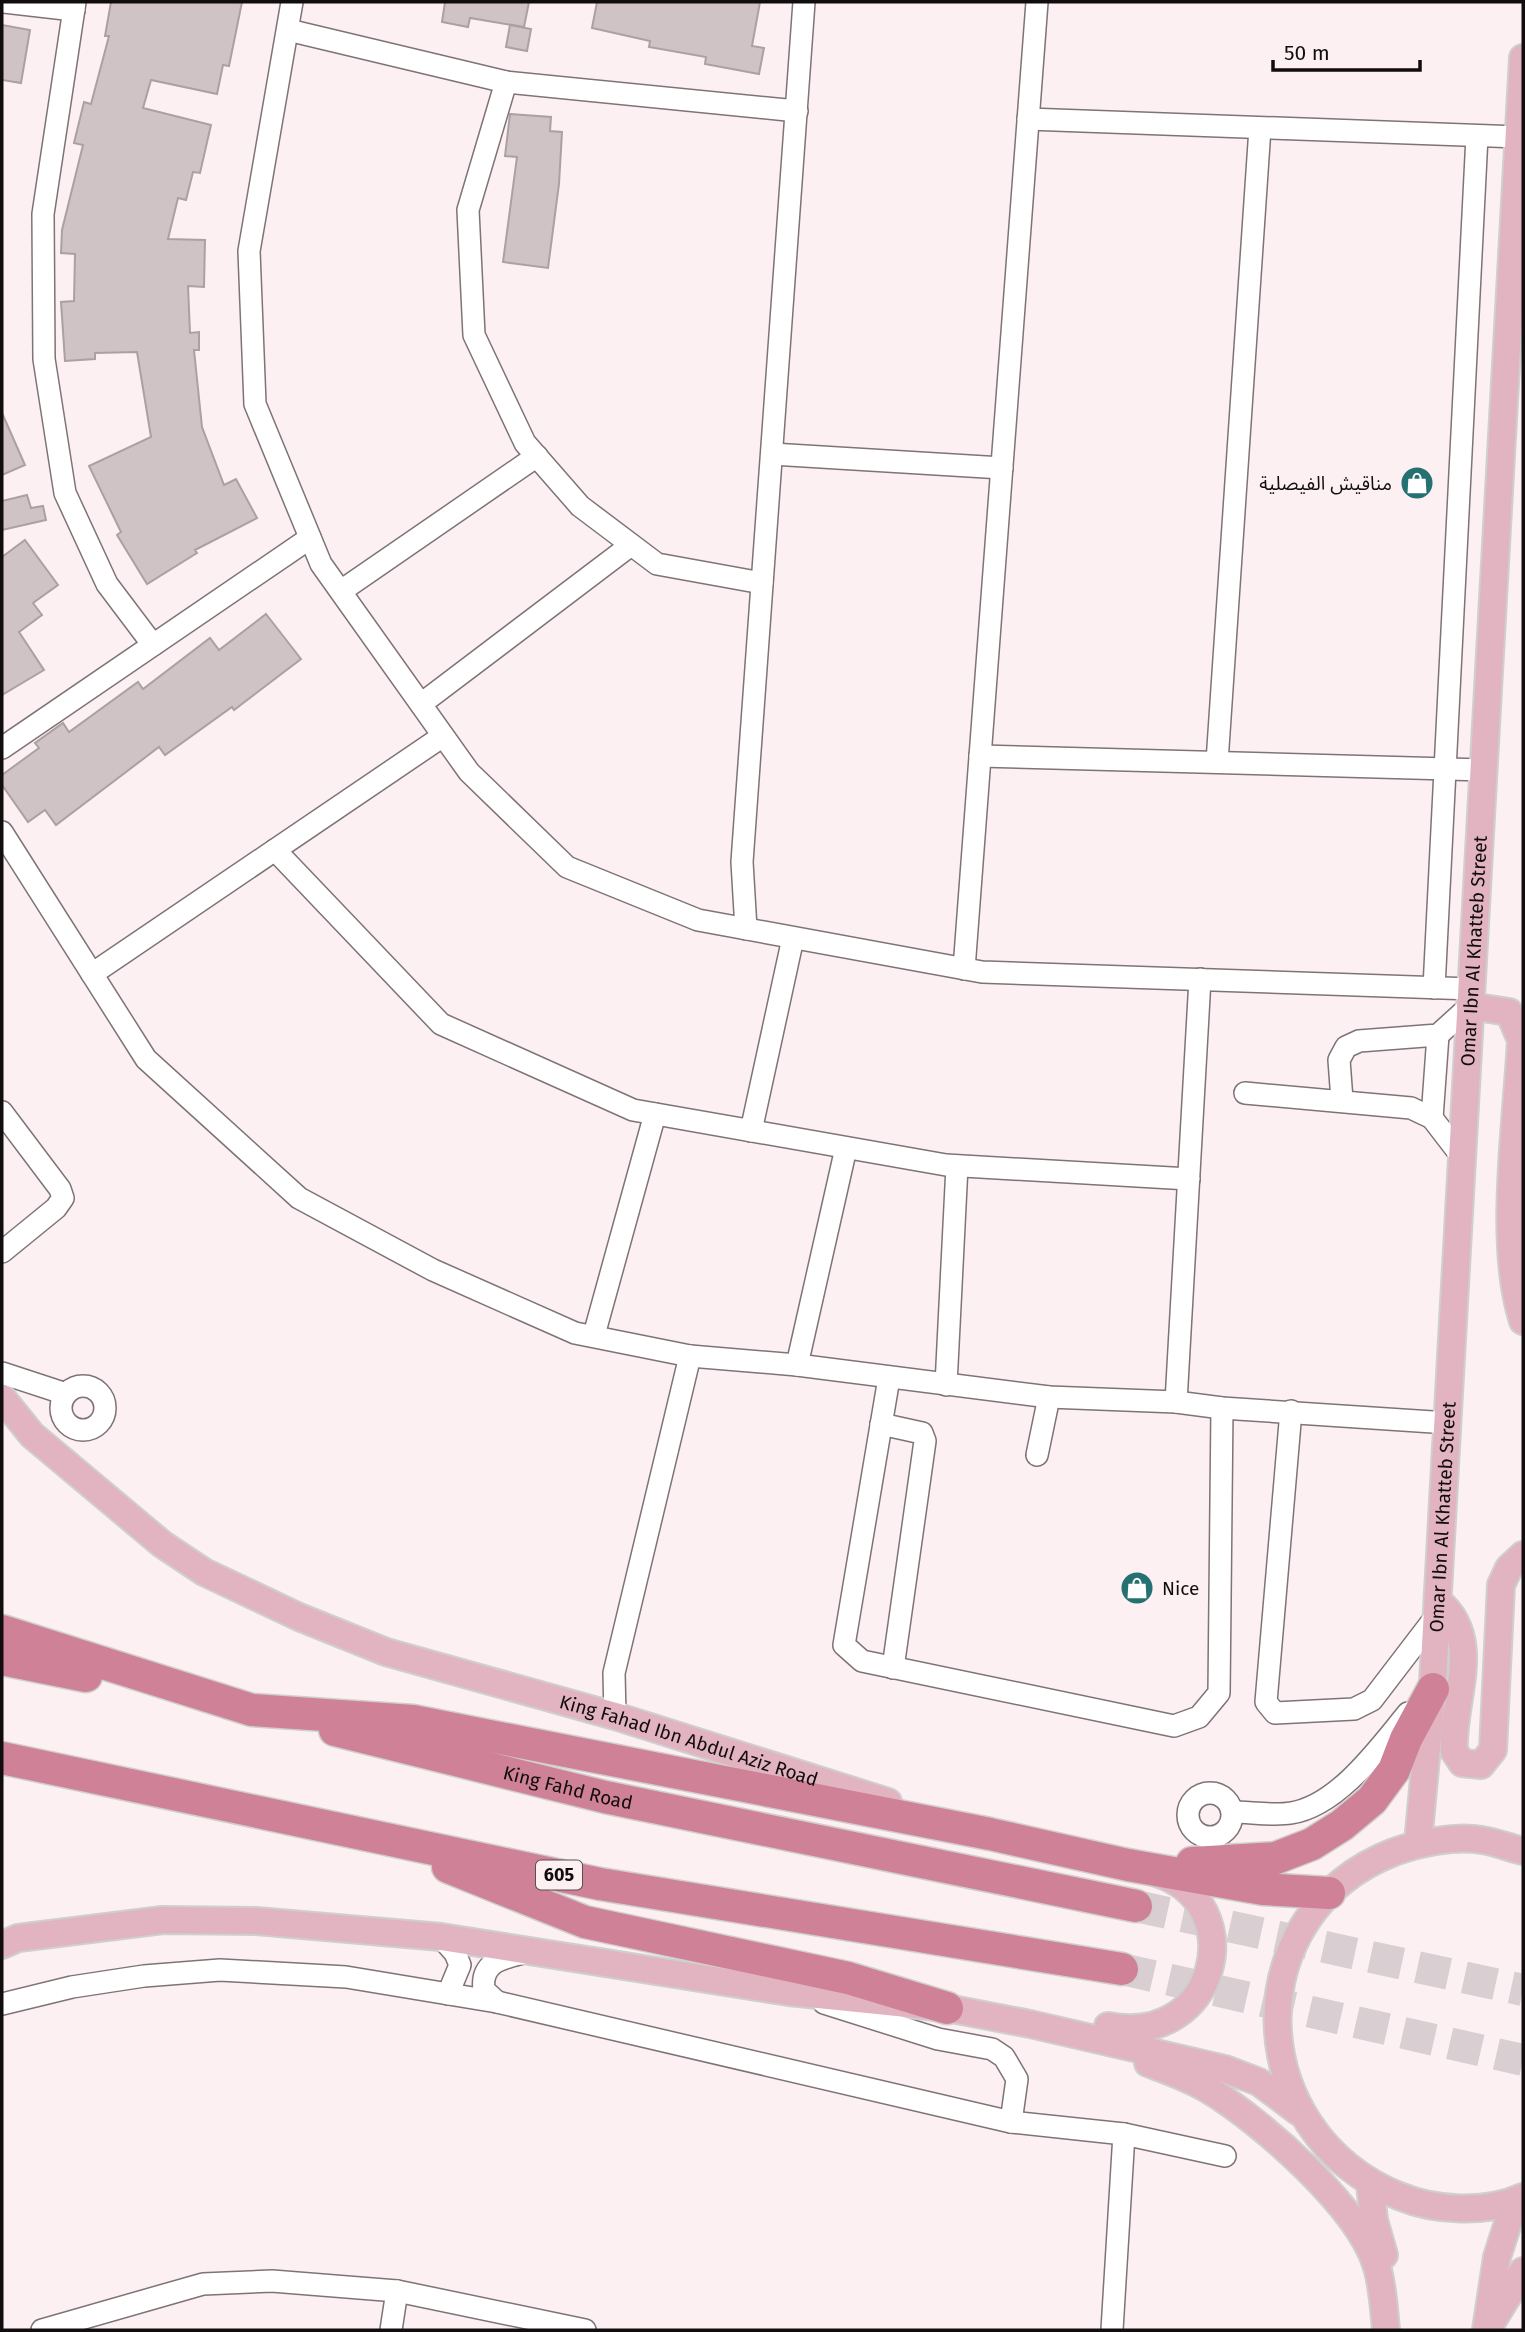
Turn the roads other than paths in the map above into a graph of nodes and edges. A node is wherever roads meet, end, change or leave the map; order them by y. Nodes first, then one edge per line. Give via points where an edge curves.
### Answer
1 (4, 2) edge
2 (292, 2) edge
3 (804, 2) edge
4 (1037, 2) edge
5 (75, 6) edge
6 (288, 30) junction
7 (1523, 58) edge
8 (506, 82) junction
9 (797, 111) junction
10 (1028, 119) junction
11 (1260, 128) junction
12 (1477, 136) junction
13 (1519, 137) junction
14 (1516, 188) junction
15 (1523, 219) edge
16 (772, 454) junction
17 (537, 456) junction
18 (1002, 468) junction
19 (310, 538) junction
20 (631, 545) junction
21 (762, 583) junction
22 (341, 591) junction
23 (153, 645) junction
24 (421, 704) junction
25 (443, 736) junction
26 (2, 748) edge
27 (980, 756) junction
28 (1217, 762) junction
29 (1445, 769) junction
30 (1484, 770) junction
31 (2, 832) edge
32 (275, 850) junction
33 (746, 929) junction
34 (793, 937) junction
35 (964, 969) junction
36 (92, 974) junction
37 (1200, 979) junction
38 (1434, 988) junction
39 (1471, 998) junction
40 (1438, 1035) junction
41 (1245, 1093) dead end
42 (1342, 1100) junction
43 (2, 1112) edge
44 (655, 1114) junction
45 (1432, 1118) junction
46 (751, 1131) junction
47 (846, 1148) junction
48 (1462, 1157) junction
49 (957, 1166) junction
50 (1189, 1179) junction
51 (2, 1252) edge
52 (1523, 1321) edge
53 (594, 1335) junction
54 (690, 1356) junction
55 (797, 1365) junction
56 (2, 1373) edge
57 (889, 1378) junction
58 (946, 1385) junction
59 (66, 1394) dead end
60 (1049, 1397) junction
61 (2, 1398) edge
62 (1176, 1402) junction
63 (1222, 1409) junction
64 (1291, 1411) junction
65 (1448, 1423) junction
66 (881, 1424) junction
67 (1037, 1455) dead end
68 (1523, 1555) edge
69 (1437, 1608) junction
70 (2, 1631) edge
71 (2, 1659) edge
72 (893, 1668) junction
73 (1433, 1686) junction
74 (252, 1710) junction
75 (615, 1716) junction
76 (2, 1758) edge
77 (2, 1766) edge
78 (40, 1767) junction
79 (1232, 1812) dead end
80 (990, 1834) junction
81 (375, 1837) junction
82 (1418, 1843) junction
83 (1523, 1852) edge
84 (1128, 1865) junction
85 (1329, 1892) junction
86 (1136, 1906) tunnel mouth
87 (441, 1937) junction
88 (2, 1945) edge
89 (527, 1952) junction
90 (1122, 1969) tunnel mouth
91 (789, 1992) junction
92 (448, 1994) junction
93 (497, 2002) junction
94 (2, 2004) edge
95 (957, 2010) junction
96 (1030, 2024) junction
97 (1299, 2112) junction
98 (1012, 2122) junction
99 (1124, 2134) junction
100 (1225, 2156) dead end
101 (1370, 2184) junction
102 (1519, 2199) edge
103 (1523, 2271) edge
104 (1523, 2280) edge
105 (397, 2291) junction
106 (42, 2330) edge
107 (391, 2330) edge
108 (585, 2330) edge
109 (1112, 2330) edge
110 (1387, 2330) edge
111 (1394, 2330) edge
112 (1486, 2330) edge

1 - 5 street
2 - 6 street
3 - 9 street
4 - 10 street
5 - 23 street via 43,214 44,359 65,493 107,584
6 - 8 street
6 - 19 street via 249,251 255,404
7 - 13 main road, Omar Ibn Al Khatteb Street
8 - 9 street
8 - 17 street via 468,210 474,335 525,443
9 - 16 street
10 - 11 street
10 - 18 street
11 - 12 street
11 - 28 street
12 - 13 street
12 - 29 street
13 - 14 main road, Omar Ibn Al Khatteb Street
14 - 15 main road
14 - 30 main road, Omar Ibn Al Khatteb Street
16 - 18 street
16 - 21 street
17 - 20 street via 580,506
17 - 22 street
18 - 27 street
19 - 22 street via 321,564
19 - 23 street
20 - 21 street via 657,564
20 - 24 street
21 - 33 street via 742,862
22 - 24 street
23 - 26 street
24 - 25 street
25 - 32 street
25 - 33 street via 469,772 567,867 698,920
27 - 28 street
27 - 35 street
28 - 29 street
29 - 30 street
29 - 38 street
30 - 39 main road, Omar Ibn Al Khatteb Street
31 - 36 street
32 - 36 street
32 - 44 street via 441,1024 633,1110
33 - 34 street
34 - 35 street
34 - 46 street
35 - 37 street
36 - 53 street via 146,1059 299,1198 433,1270 575,1333
37 - 38 street
37 - 50 street
38 - 39 street
39 - 40 street
39 - 48 main road, Omar Ibn Al Khatteb Street
39 - 52 main road via 1509,1012 1521,1040 1511,1232
40 - 42 street via 1359,1041 1346,1047 1339,1059
40 - 45 street
41 - 42 street
42 - 45 street via 1411,1108
43 - 51 street via 63,1198
44 - 46 street
44 - 53 street
45 - 48 street
46 - 47 street
47 - 49 street
47 - 55 street
48 - 65 main road, Omar Ibn Al Khatteb Street
49 - 50 street
49 - 58 street
50 - 62 street
53 - 54 street
54 - 55 street
54 - 75 street via 614,1673
55 - 57 street
56 - 59 street
57 - 58 street
57 - 66 street
58 - 60 street
60 - 62 street
60 - 67 street
61 - 75 main road, King Fahad Ibn Abdul Aziz Road via 32,1436 162,1545 216,1578 386,1653
62 - 63 street
63 - 64 street
63 - 72 street via 1219,1693 1199,1717 1174,1726
64 - 65 street
64 - 69 street via 1266,1702 1275,1713 1335,1711 1371,1700
65 - 69 main road, Omar Ibn Al Khatteb Street
66 - 72 street via 922,1433 925,1441
66 - 72 street via 844,1645 862,1661
68 - 69 main road via 1509,1568 1501,1585 1493,1750 1481,1765 1462,1763 1454,1751 1464,1645 1453,1616
69 - 73 main road, Omar Ibn Al Khatteb Street
70 - 74 highway
71 - 74 highway, King Fahd Road
73 - 79 street via 1373,1757 1338,1789 1292,1813
73 - 82 main road, Omar Ibn Al Khatteb Street
73 - 84 highway via 1394,1770 1371,1800 1312,1844 1276,1858
74 - 80 highway via 413,1721
74 - 86 highway, King Fahd Road via 605,1797
75 - 80 main road, King Fahad Ibn Abdul Aziz Road
76 - 78 highway, 605
77 - 78 highway
78 - 81 highway, 605
80 - 84 highway
81 - 90 highway, 605 via 600,1884
81 - 95 highway via 585,1922 848,1978
82 - 83 main road via 1480,1839
82 - 85 main road via 1370,1861
84 - 85 highway via 1263,1889
84 - 95 main road via 1184,1887 1206,1919 1213,1954 1210,1972 1187,2007 1166,2023 1143,2030 1034,2011
85 - 97 main road via 1295,1940 1277,1997 1279,2056
87 - 88 main road via 256,1921 163,1920 18,1938
87 - 89 main road
87 - 92 street via 460,1965
89 - 91 main road
89 - 93 street via 494,1961 485,1970 484,1990
91 - 95 main road
91 - 98 street via 938,2039 992,2049 1004,2057 1017,2080
92 - 93 street
92 - 94 street via 346,1977 220,1970 120,1980
93 - 98 street
95 - 96 main road
96 - 97 main road via 1225,2068 1259,2082
96 - 110 main road via 1174,2072 1210,2090 1282,2144 1361,2234 1377,2266
97 - 101 main road via 1329,2153
98 - 99 street
99 - 100 street
99 - 109 street
101 - 102 main road via 1417,2203 1466,2208
101 - 111 main road via 1374,2220 1387,2263
102 - 112 main road via 1497,2257
103 - 112 main road
104 - 112 street
105 - 106 street via 272,2281 203,2284
105 - 107 street
105 - 108 street

